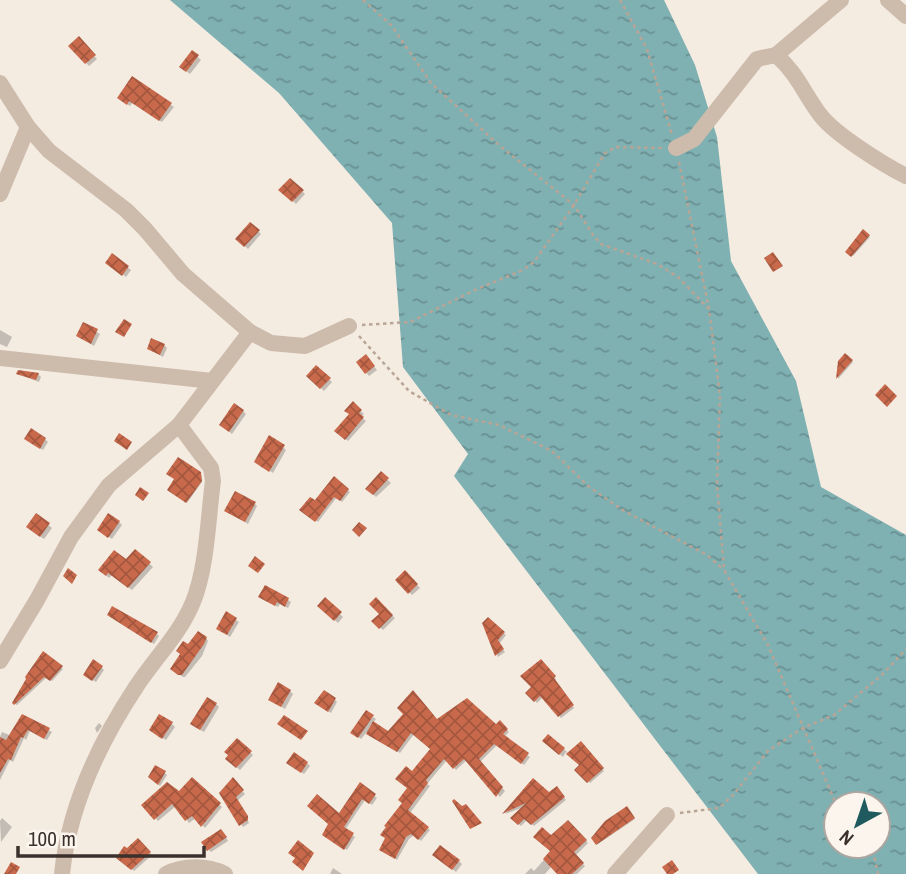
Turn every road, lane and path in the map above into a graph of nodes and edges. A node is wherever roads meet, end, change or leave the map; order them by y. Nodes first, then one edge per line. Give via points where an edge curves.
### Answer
1 (363, 0) edge
2 (620, 0) edge
3 (841, 0) edge
4 (888, 0) edge
5 (906, 16) edge
6 (776, 55) junction
7 (0, 83) edge
8 (28, 127) junction
9 (676, 148) junction
10 (906, 176) edge
11 (0, 194) edge
12 (574, 205) junction
13 (709, 309) junction
14 (349, 326) junction
15 (250, 332) junction
16 (1, 357) edge
17 (212, 382) junction
18 (179, 425) junction
19 (724, 570) junction
20 (906, 649) edge
21 (0, 661) edge
22 (803, 728) junction
23 (830, 790) edge
24 (667, 815) joint
25 (62, 874) edge
26 (166, 874) edge
27 (225, 874) edge
28 (615, 874) edge

1 - 12 path via 391,25 431,83
2 - 9 path via 647,49
3 - 6 lane
4 - 5 lane
6 - 9 lane via 757,58 694,139
6 - 10 lane via 798,77 822,118
7 - 8 lane
8 - 11 lane
8 - 15 lane via 49,151 126,210 183,274
9 - 12 path via 610,149
9 - 13 path
12 - 13 path via 601,244 657,264 678,277
12 - 14 path via 534,262 523,270 410,322
13 - 19 path via 720,396 717,484
14 - 15 lane via 305,346 271,343
14 - 19 path via 409,391 451,415 499,425 552,452 624,511 708,555
15 - 17 lane
16 - 17 lane
17 - 18 lane
18 - 21 lane via 109,485 71,537
18 - 25 lane via 211,468 213,481 193,602 91,765 77,802
19 - 22 path via 768,645
20 - 22 path via 834,715
22 - 23 path
22 - 24 path via 768,751 719,808
24 - 28 lane
26 - 27 lane via 178,868 215,869

